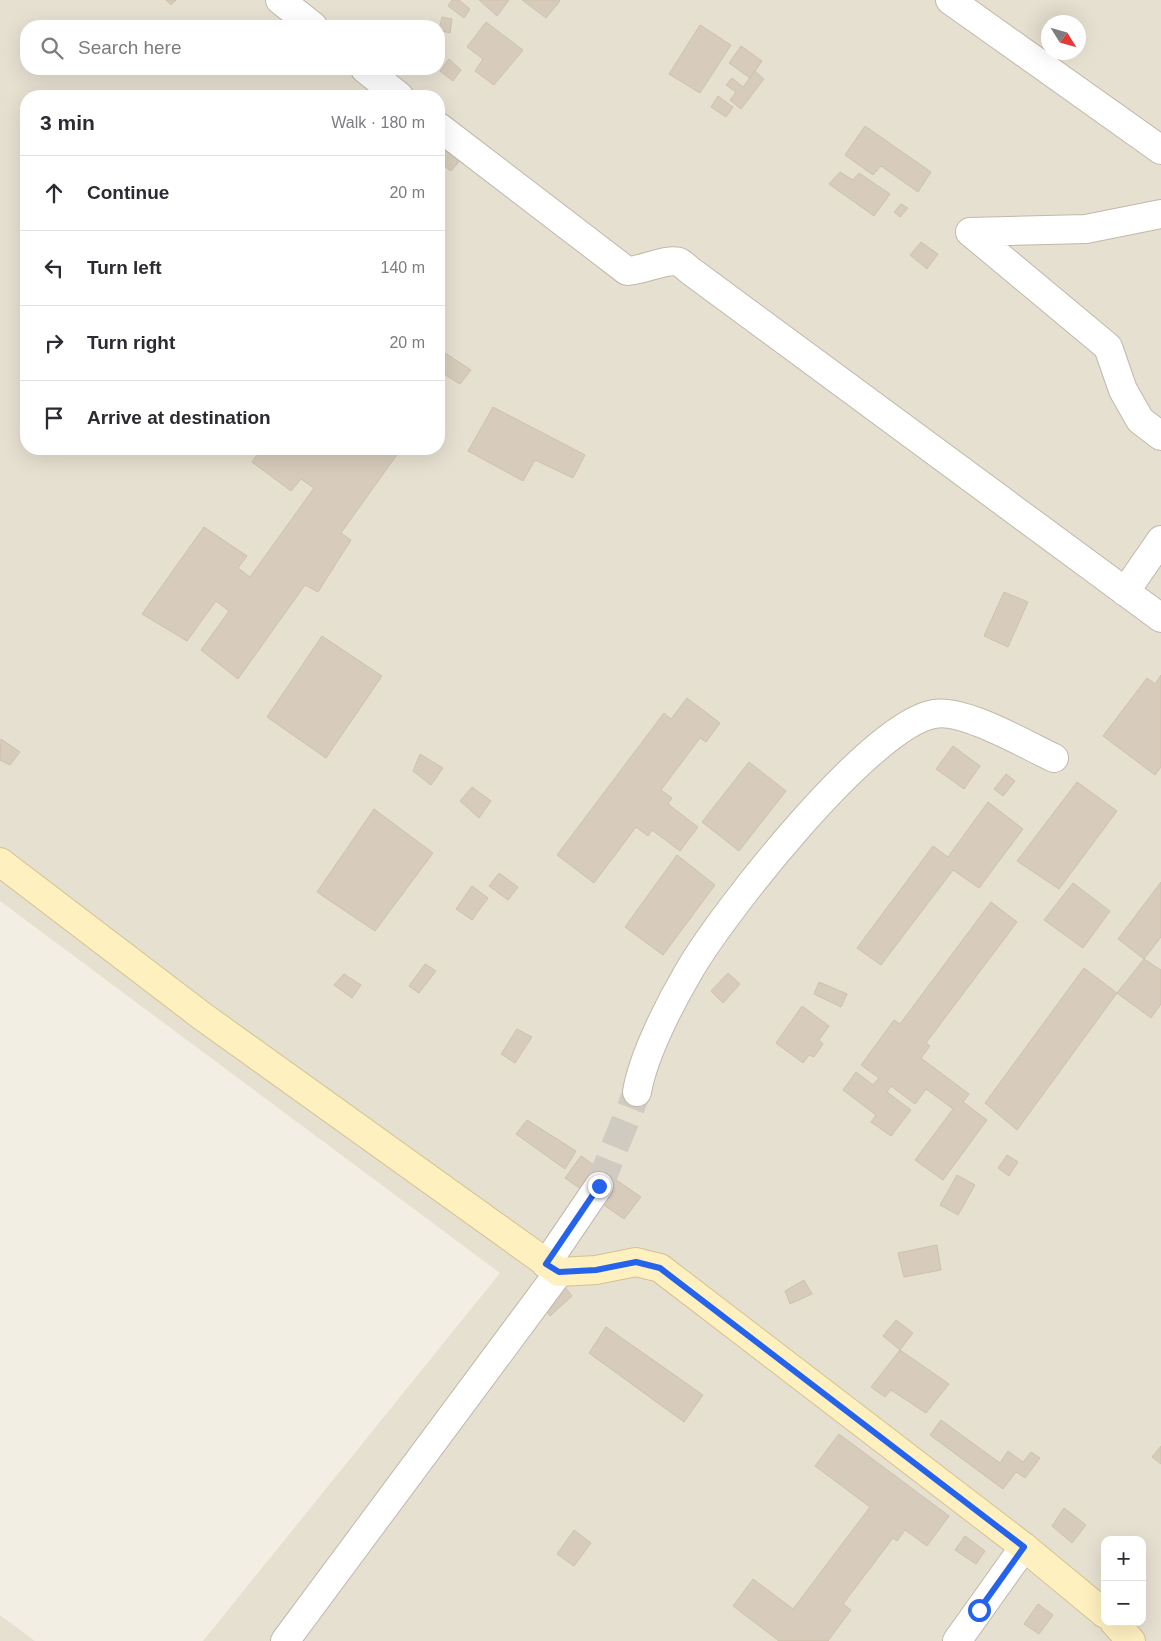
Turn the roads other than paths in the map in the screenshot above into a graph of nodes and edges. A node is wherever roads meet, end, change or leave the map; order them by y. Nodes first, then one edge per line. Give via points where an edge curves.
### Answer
1 (280, 0) edge
2 (950, 0) edge
3 (305, 20) edge
4 (373, 75) edge
5 (392, 90) edge
6 (445, 132) edge
7 (1161, 150) edge
8 (1161, 214) edge
9 (1161, 436) edge
10 (1161, 540) edge
11 (1125, 592) junction
12 (1161, 618) edge
13 (1054, 758) dead end
14 (0, 862) edge
15 (638, 1092) tunnel mouth
16 (599, 1186) tunnel mouth
17 (553, 1268) junction
18 (1024, 1547) junction
19 (1101, 1611) edge
20 (1117, 1626) edge
21 (285, 1641) edge
22 (957, 1641) edge
23 (1130, 1641) edge

1 - 3 street
2 - 7 street
4 - 5 street
6 - 11 street via 627,271 679,262
8 - 9 street via 1086,229 970,232 1108,346 1123,390 1140,420
10 - 11 street
11 - 12 street
13 - 15 street via 954,714 927,716 889,736 804,820 715,932 689,971 670,1010 640,1075
14 - 17 main road via 202,1016
16 - 17 street
17 - 18 main road via 596,1270 636,1262 660,1268
17 - 21 street
18 - 19 main road
18 - 22 street
20 - 23 main road

